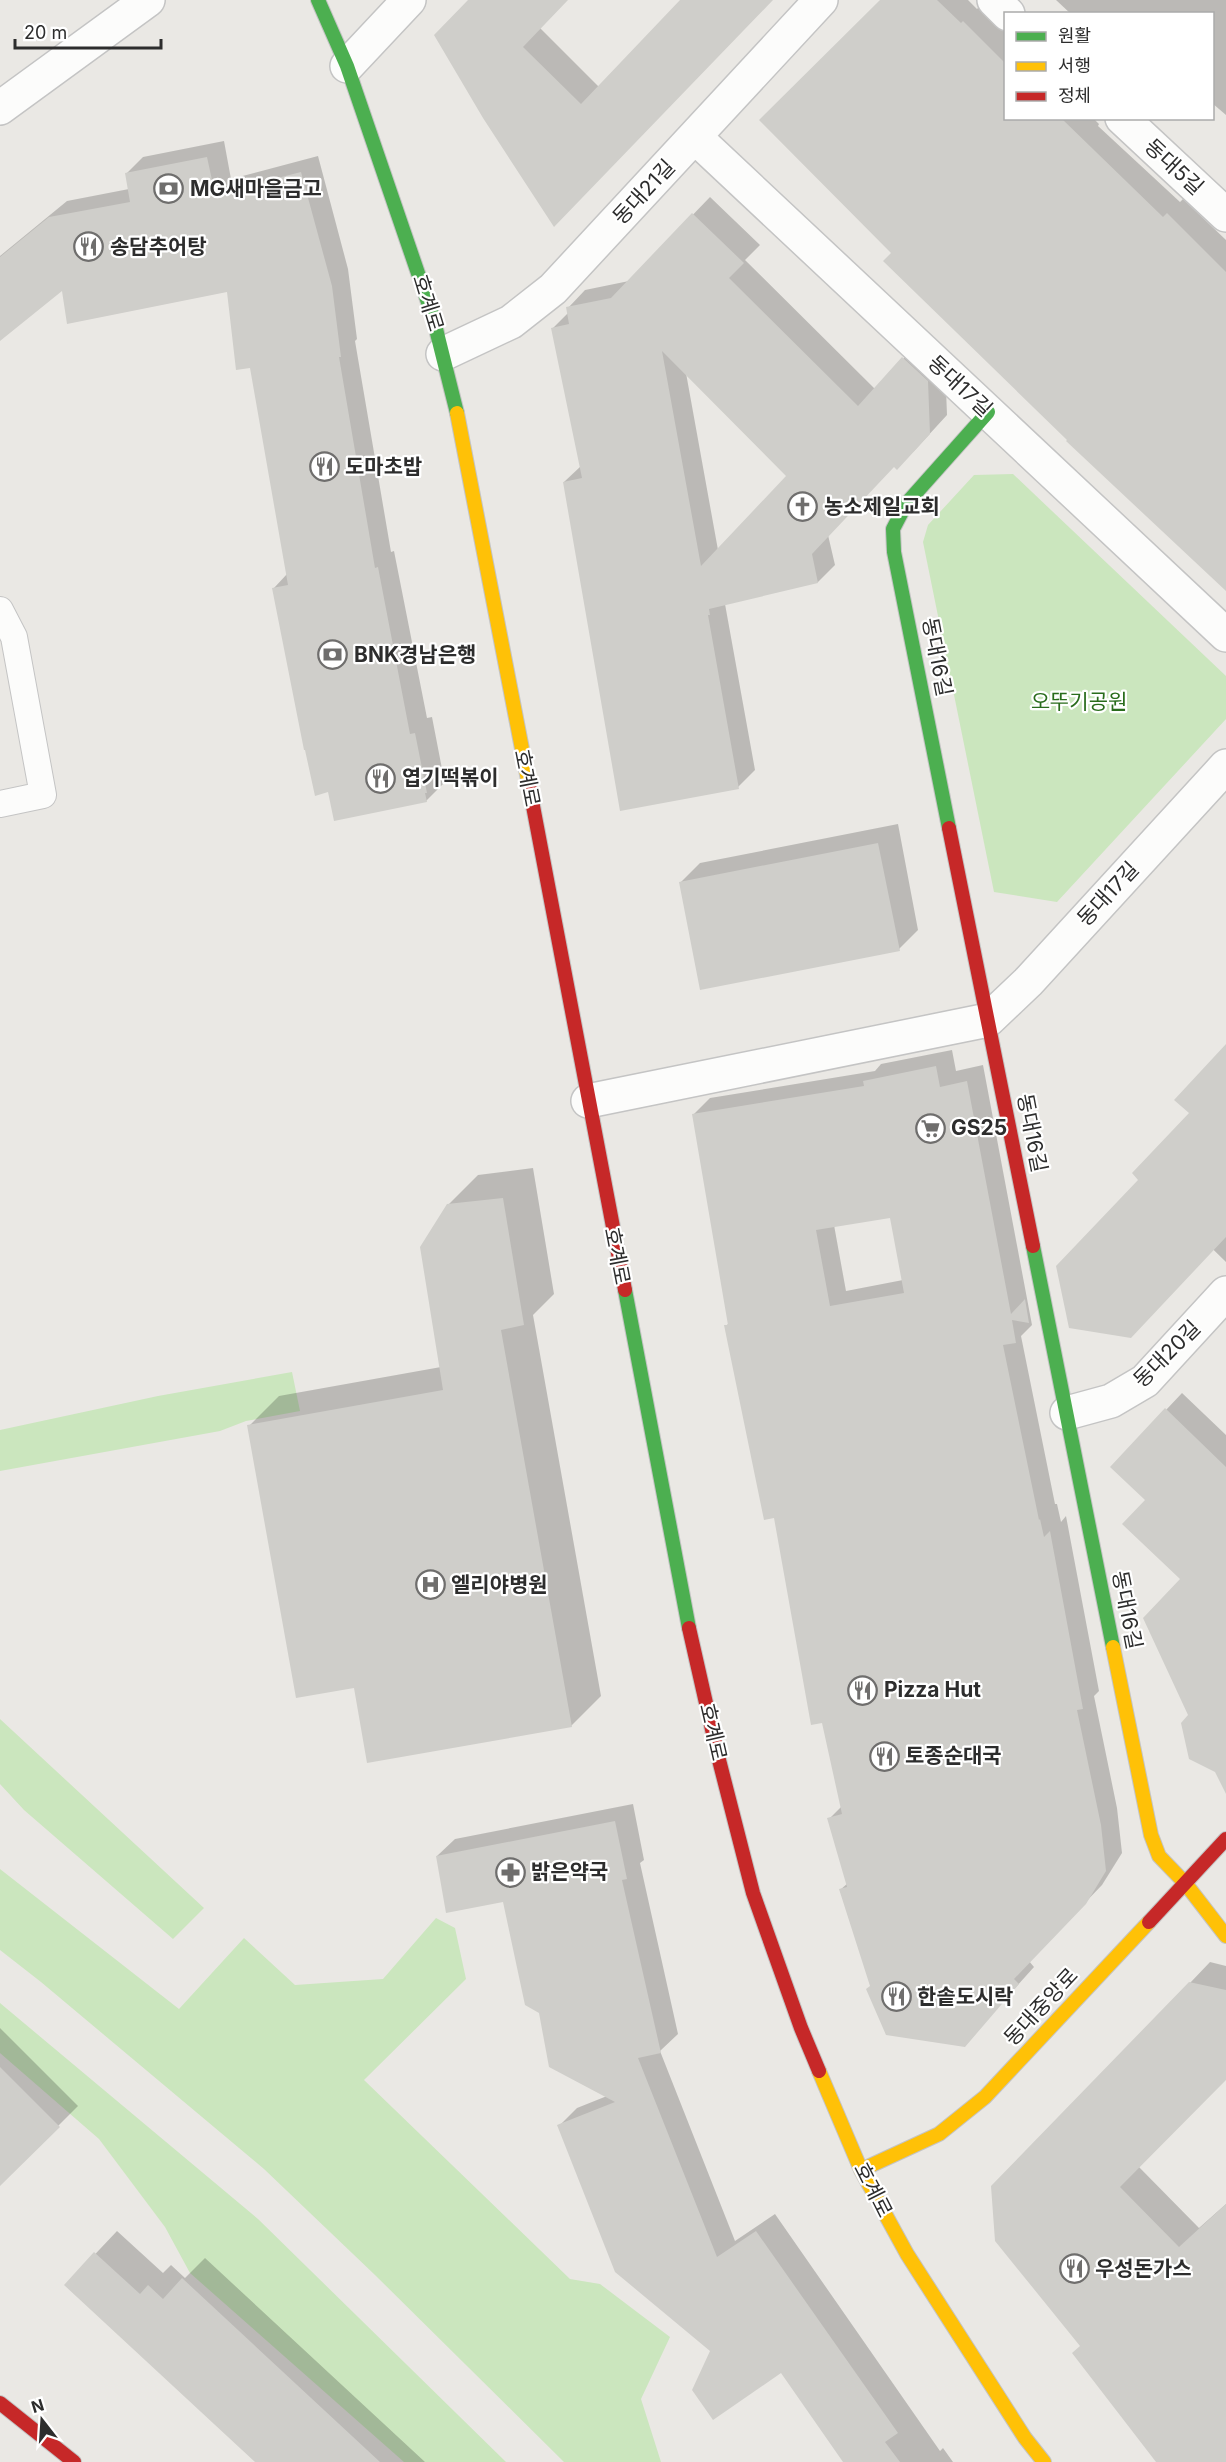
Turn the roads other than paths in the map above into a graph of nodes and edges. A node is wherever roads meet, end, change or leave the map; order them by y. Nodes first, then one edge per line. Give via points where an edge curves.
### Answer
1 (148, 0) edge
2 (318, 0) edge
3 (409, 0) edge
4 (821, 0) edge
5 (994, 0) edge
6 (1006, 12) edge
7 (347, 66) junction
8 (0, 108) edge
9 (1124, 120) edge
10 (694, 137) junction
11 (1226, 215) edge
12 (443, 354) junction
13 (988, 412) junction
14 (0, 610) edge
15 (1226, 635) edge
16 (1226, 766) edge
17 (0, 804) edge
18 (988, 1020) junction
19 (588, 1101) junction
20 (1226, 1293) edge
21 (1067, 1413) junction
22 (1226, 1839) edge
23 (1185, 1883) junction
24 (1226, 1936) edge
25 (861, 2170) junction
26 (0, 2403) edge
27 (74, 2462) edge
28 (1044, 2462) edge

1 - 8 street
2 - 7 street, 호계로
3 - 7 street
4 - 10 street, 동대21길
5 - 6 street
7 - 12 street, 호계로
9 - 11 street, 동대5길
10 - 12 street, 동대21길 via 554,289 511,322
10 - 13 street, 동대17길
12 - 19 street, 호계로 via 465,448
13 - 15 street, 동대17길
13 - 18 street, 동대16길 via 906,504 893,529 894,552
14 - 17 lane via 14,637 43,795
16 - 18 street, 동대17길 via 1028,982
18 - 19 street
18 - 21 street, 동대16길
19 - 25 street, 호계로 via 689,1629 718,1756 753,1893 801,2028
20 - 21 street, 동대20길 via 1146,1381 1111,1401
21 - 23 street, 동대16길 via 1151,1835 1159,1856
22 - 23 street, 동대중앙로
23 - 24 street, 동대16길
23 - 25 street, 동대중앙로 via 985,2097 939,2134
25 - 28 street, 호계로 via 907,2254 1024,2438
26 - 27 street

